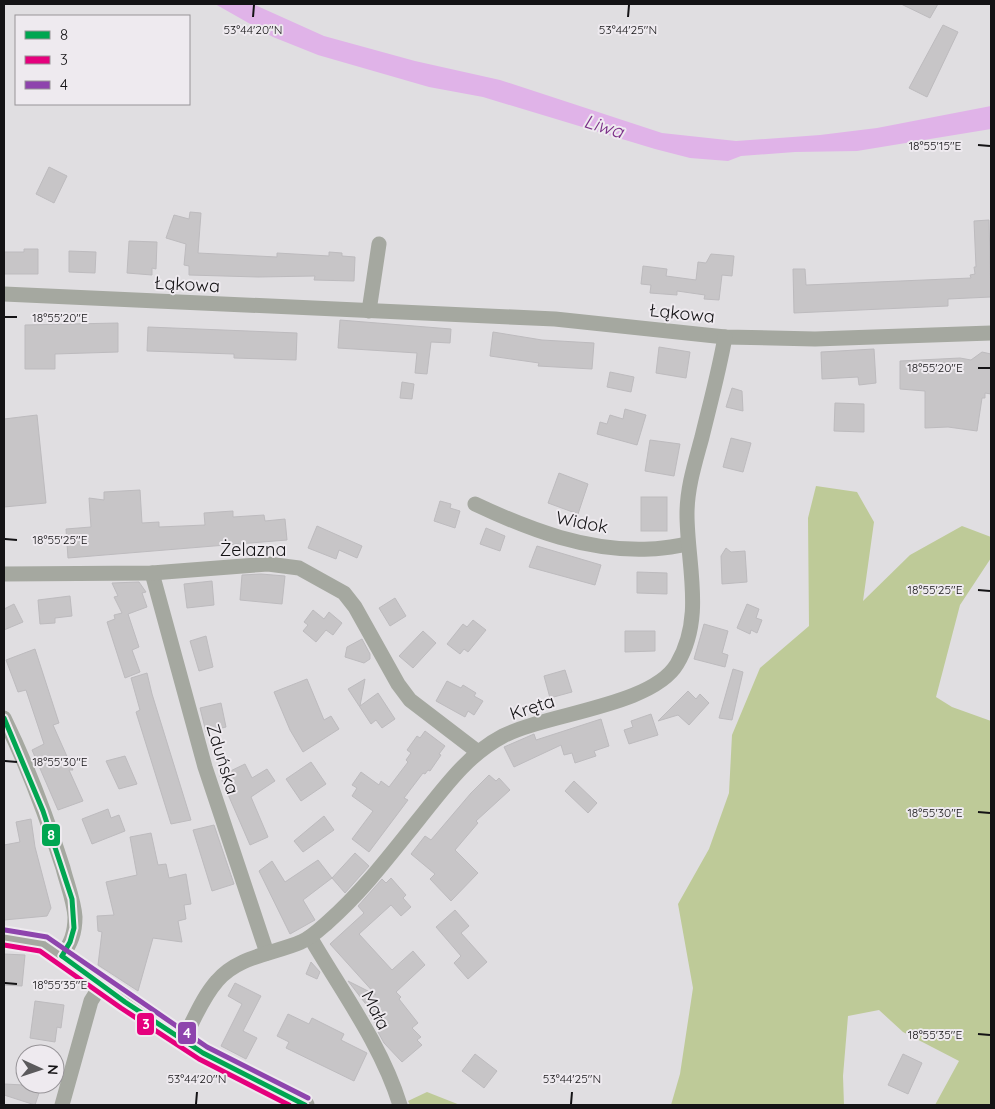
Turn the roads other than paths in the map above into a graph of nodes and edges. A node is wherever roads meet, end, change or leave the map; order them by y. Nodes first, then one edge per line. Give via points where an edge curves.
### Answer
1 (379, 244) dead end
2 (4, 294) edge
3 (369, 311) junction
4 (991, 333) edge
5 (725, 337) junction
6 (475, 504) dead end
7 (688, 544) junction
8 (152, 573) junction
9 (4, 574) edge
10 (4, 718) edge
11 (478, 752) junction
12 (4, 937) edge
13 (310, 937) junction
14 (267, 953) junction
15 (62, 956) junction
16 (101, 985) junction
17 (183, 1040) junction
18 (62, 1105) edge
19 (305, 1105) edge
20 (400, 1105) edge

1 - 3 street
2 - 3 street, Łąkowa
3 - 5 street, Łąkowa via 555,319
4 - 5 street, Łąkowa via 815,339
5 - 7 street, Kręta via 720,370 691,478
6 - 7 street, Widok via 516,524 572,541 650,549
7 - 11 street, Kręta via 694,616 687,644 676,666 659,684 521,728
8 - 9 street, Żelazna
8 - 11 street, Żelazna via 268,564 299,568 314,574 344,594 355,607 410,700
8 - 14 street, Zduńska via 205,767
10 - 15 street via 44,812 70,890 75,926 73,940
11 - 13 street, Kręta via 456,772 363,889
12 - 15 street via 43,944
13 - 14 street, Kręta
13 - 20 street, Mała via 349,998
14 - 17 street, Kręta via 242,962 218,979 201,1003
15 - 16 street
16 - 17 street
16 - 18 street via 91,1001
17 - 19 street

